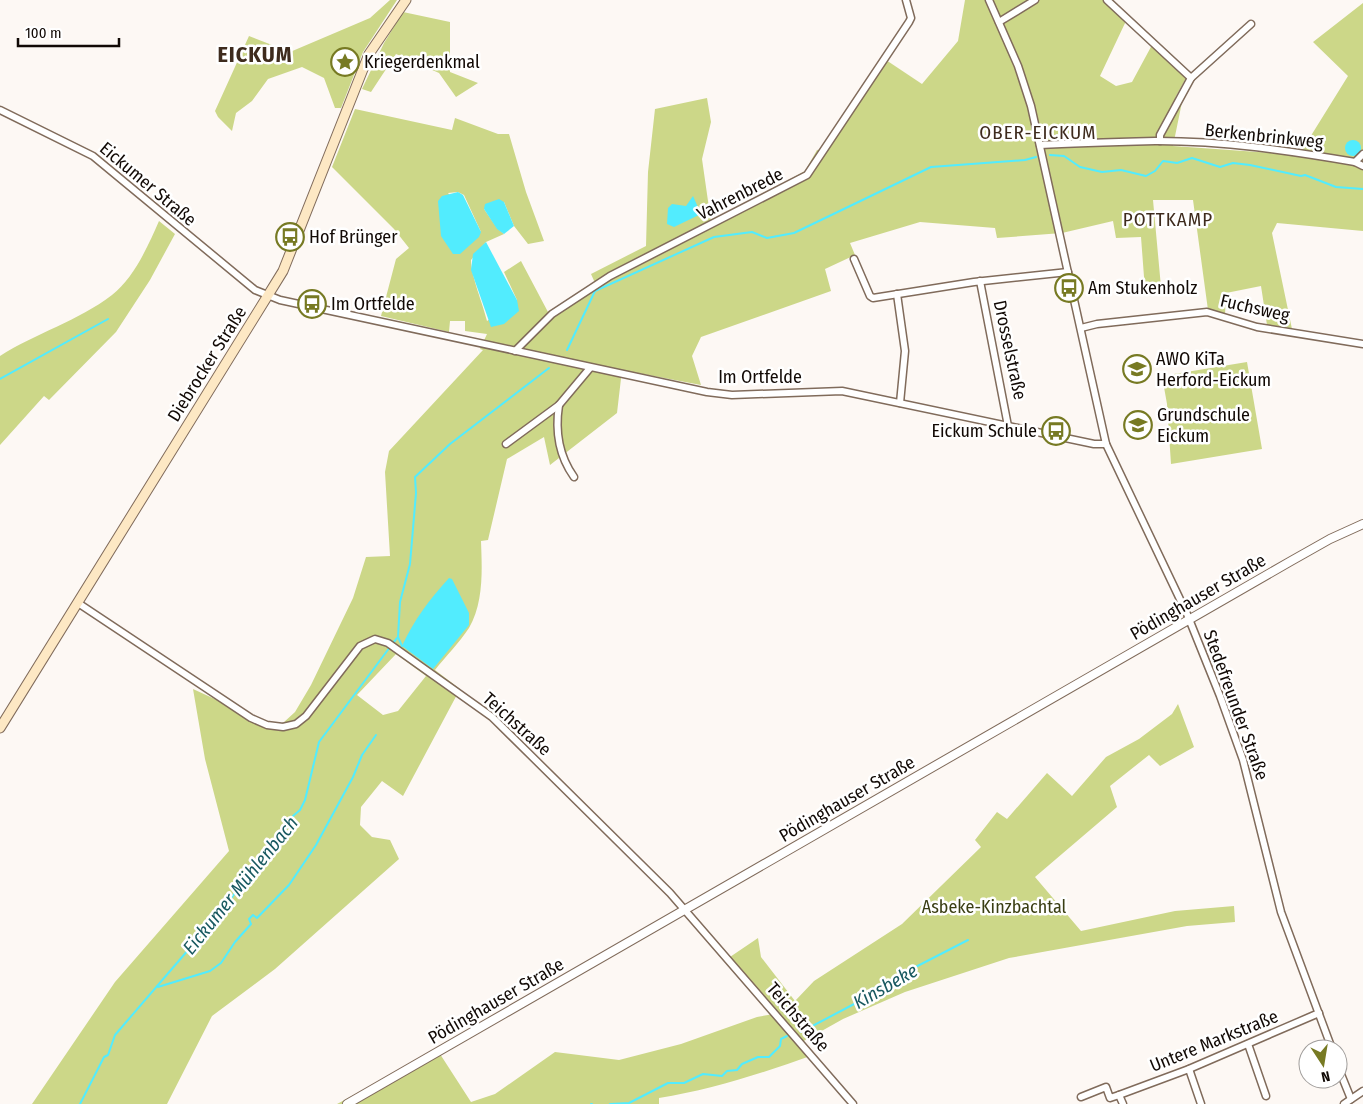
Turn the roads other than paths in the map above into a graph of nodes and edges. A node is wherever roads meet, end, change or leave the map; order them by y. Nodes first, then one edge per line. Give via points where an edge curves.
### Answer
1 (406, 0) edge
2 (906, 0) edge
3 (989, 0) edge
4 (1035, 0) edge
5 (1107, 0) edge
6 (999, 22) junction
7 (1251, 24) dead end
8 (1191, 78) junction
9 (0, 110) edge
10 (1160, 141) junction
11 (1040, 145) junction
12 (1363, 154) edge
13 (1355, 162) junction
14 (1363, 166) edge
15 (854, 259) dead end
16 (1068, 272) junction
17 (980, 281) junction
18 (897, 294) junction
19 (268, 296) junction
20 (1081, 328) junction
21 (1363, 344) edge
22 (515, 351) junction
23 (590, 368) junction
24 (900, 403) junction
25 (559, 405) junction
26 (1008, 426) junction
27 (506, 444) dead end
28 (1106, 444) junction
29 (574, 477) dead end
30 (1363, 524) edge
31 (78, 603) junction
32 (1189, 619) junction
33 (0, 728) edge
34 (685, 909) junction
35 (1319, 1013) junction
36 (1328, 1039) edge
37 (1248, 1044) junction
38 (1189, 1069) junction
39 (1347, 1089) edge
40 (1363, 1091) edge
41 (1119, 1095) junction
42 (1266, 1096) dead end
43 (1081, 1097) dead end
44 (1351, 1099) junction
45 (347, 1104) edge
46 (853, 1104) edge
47 (1123, 1104) edge
48 (1201, 1104) edge
49 (1344, 1104) edge

1 - 19 main road, Diebrocker Straße via 369,54 298,238
2 - 22 street, Vahrenbrede via 911,18 909,22 807,175 586,291 552,314
3 - 6 street, Stedefreunder Straße
4 - 6 street
5 - 8 street
6 - 11 street, Stedefreunder Straße via 1024,82
7 - 8 street
8 - 10 street via 1160,135
9 - 19 street, Eickumer Straße via 93,156 200,247 255,290
10 - 11 street, Berkenbrinkweg
10 - 13 street, Berkenbrinkweg via 1245,147
11 - 16 street, Stedefreunder Straße
12 - 13 street
13 - 14 street, Berkenbrinkweg
15 - 18 street via 870,296
16 - 17 street
16 - 20 street, Stedefreunder Straße
17 - 18 street
17 - 26 street, Drosselstraße
18 - 24 street via 905,351
19 - 22 street, Im Ortfelde
19 - 31 main road, Diebrocker Straße
20 - 21 street, Fuchsweg via 1207,312 1257,327
20 - 28 street, Stedefreunder Straße
22 - 23 street, Im Ortfelde
23 - 24 street, Im Ortfelde via 719,394 836,390
23 - 25 street
24 - 26 street, Im Ortfelde
25 - 27 street
25 - 29 street via 560,451 564,464
26 - 28 street, Im Ortfelde
28 - 32 street, Stedefreunder Straße
30 - 32 street, Pödinghauser Straße via 1330,539
31 - 33 main road, Diebrocker Straße
31 - 34 street, Teichstraße via 228,704 267,725 283,727 296,724 306,716 360,646 375,639 386,642 492,717
32 - 34 street, Pödinghauser Straße
32 - 35 street, Stedefreunder Straße via 1243,760 1281,912
34 - 45 street, Pödinghauser Straße
34 - 46 street, Teichstraße
35 - 36 street, Stedefreunder Straße
35 - 37 street, Untere Markstraße
37 - 38 street, Untere Markstraße
37 - 42 street
38 - 41 street, Untere Markstraße
38 - 48 street
39 - 44 street
40 - 44 street
41 - 43 street via 1110,1098 1106,1088
41 - 47 street
44 - 49 street

